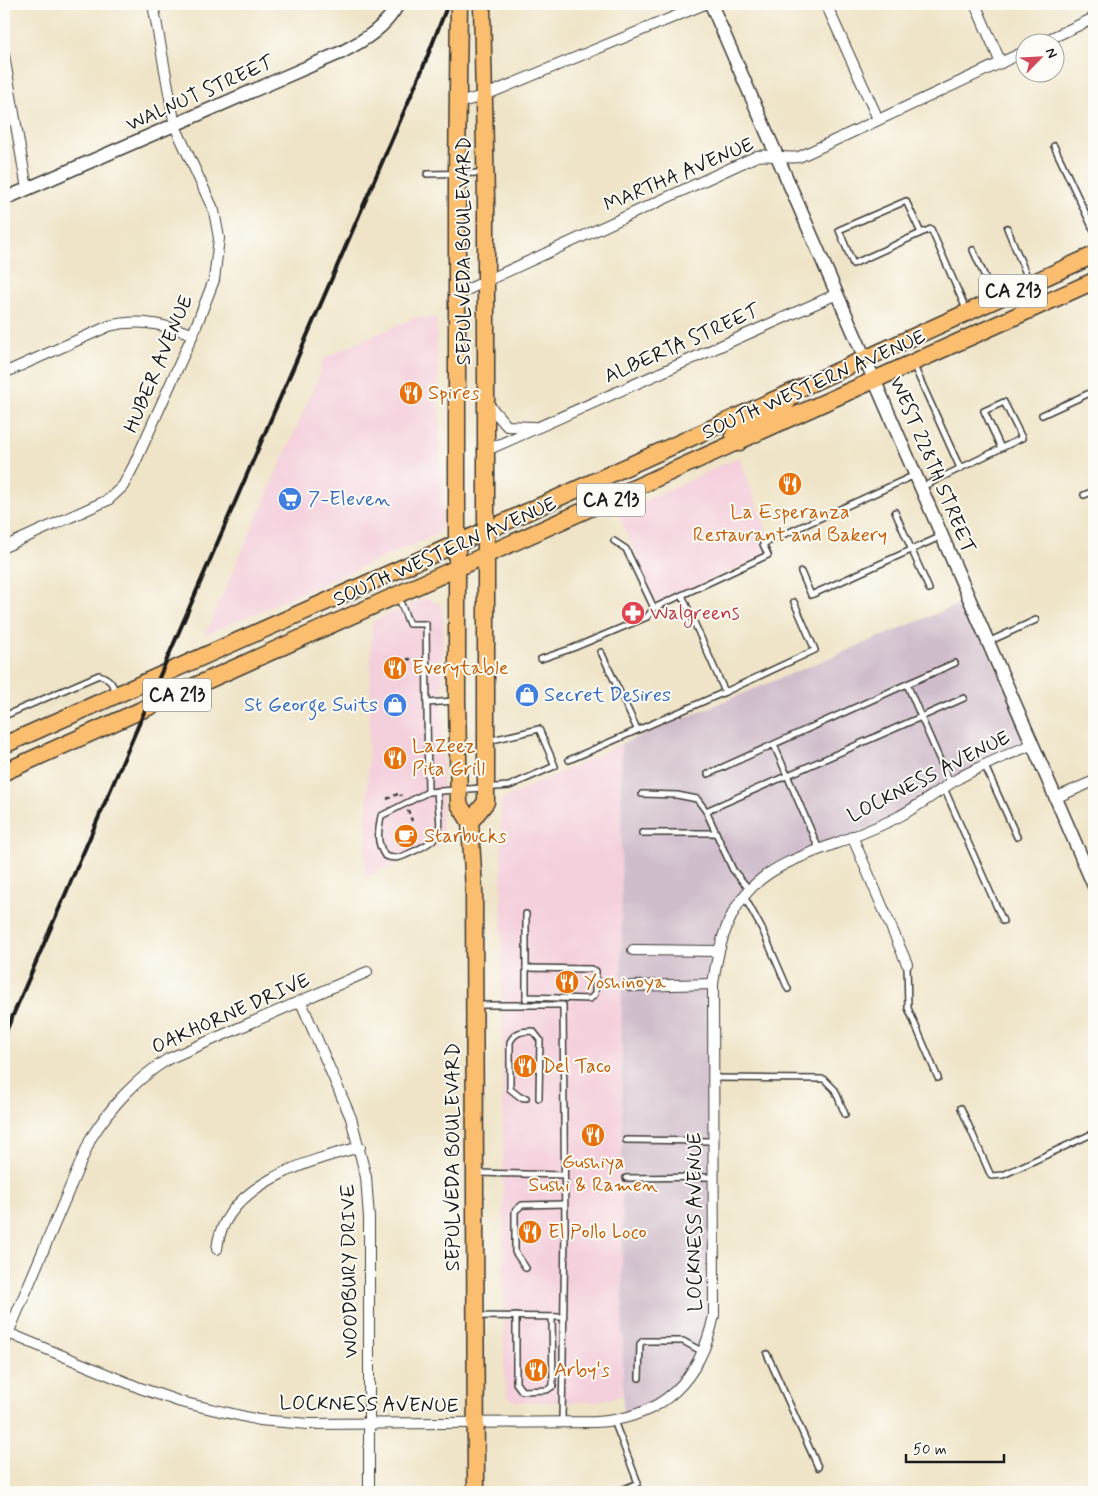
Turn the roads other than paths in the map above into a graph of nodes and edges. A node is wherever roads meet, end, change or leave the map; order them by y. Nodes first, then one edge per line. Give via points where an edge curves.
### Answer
1 (153, 4) edge
2 (398, 4) edge
3 (459, 4) edge
4 (482, 4) edge
5 (705, 4) edge
6 (711, 4) edge
7 (826, 4) edge
8 (975, 4) edge
9 (1094, 18) edge
10 (1064, 32) edge
11 (4, 55) edge
12 (1016, 55) edge
13 (1001, 62) junction
14 (484, 96) junction
15 (458, 102) junction
16 (878, 119) junction
17 (176, 126) junction
18 (1054, 146) dead end
19 (777, 156) junction
20 (485, 173) junction
21 (426, 174) dead end
22 (457, 174) junction
23 (27, 189) junction
24 (4, 199) edge
25 (1006, 228) dead end
26 (1094, 230) edge
27 (921, 233) junction
28 (973, 250) dead end
29 (1094, 257) edge
30 (485, 281) junction
31 (1094, 281) edge
32 (1030, 284) junction
33 (458, 294) junction
34 (837, 294) junction
35 (995, 300) junction
36 (967, 312) junction
37 (193, 334) junction
38 (866, 358) junction
39 (912, 364) junction
40 (4, 373) edge
41 (876, 380) junction
42 (794, 390) junction
43 (1094, 391) edge
44 (485, 401) junction
45 (1042, 415) dead end
46 (540, 426) junction
47 (738, 443) junction
48 (1001, 448) junction
49 (485, 451) junction
50 (960, 468) junction
51 (916, 475) junction
52 (921, 487) junction
53 (1094, 491) edge
54 (1084, 495) dead end
55 (895, 512) dead end
56 (485, 530) junction
57 (942, 536) junction
58 (614, 541) dead end
59 (457, 543) junction
60 (4, 547) edge
61 (911, 550) junction
62 (485, 557) junction
63 (456, 570) junction
64 (801, 572) dead end
65 (929, 589) dead end
66 (682, 595) junction
67 (398, 596) junction
68 (794, 602) dead end
69 (654, 608) junction
70 (1036, 620) dead end
71 (988, 642) junction
72 (601, 652) dead end
73 (541, 658) dead end
74 (955, 663) dead end
75 (907, 684) junction
76 (725, 692) junction
77 (117, 695) junction
78 (964, 698) dead end
79 (457, 700) junction
80 (427, 703) junction
81 (4, 716) edge
82 (921, 717) junction
83 (637, 729) junction
84 (486, 742) junction
85 (4, 745) edge
86 (774, 745) junction
87 (1032, 745) junction
88 (569, 760) dead end
89 (985, 766) junction
90 (4, 772) edge
91 (708, 774) dead end
92 (787, 776) junction
93 (1094, 781) edge
94 (947, 786) junction
95 (459, 790) junction
96 (486, 790) junction
97 (437, 791) junction
98 (428, 792) junction
99 (642, 794) dead end
100 (1055, 798) junction
101 (706, 811) junction
102 (470, 822) junction
103 (642, 832) dead end
104 (716, 833) junction
105 (852, 836) junction
106 (1017, 837) dead end
107 (819, 849) junction
108 (1094, 884) edge
109 (746, 892) junction
110 (526, 914) dead end
111 (1003, 921) dead end
112 (633, 950) dead end
113 (718, 951) junction
114 (906, 964) joint
115 (526, 968) junction
116 (367, 972) dead end
117 (712, 984) junction
118 (631, 986) dead end
119 (788, 989) dead end
120 (526, 997) junction
121 (301, 1002) junction
122 (474, 1005) junction
123 (526, 1005) junction
124 (712, 1078) junction
125 (938, 1078) dead end
126 (526, 1098) dead end
127 (539, 1098) dead end
128 (960, 1108) dead end
129 (845, 1114) dead end
130 (1094, 1133) edge
131 (626, 1140) dead end
132 (713, 1140) junction
133 (360, 1147) junction
134 (475, 1172) junction
135 (564, 1175) junction
136 (714, 1177) junction
137 (626, 1178) dead end
138 (564, 1204) junction
139 (216, 1249) dead end
140 (526, 1268) dead end
141 (475, 1316) junction
142 (516, 1316) junction
143 (552, 1317) junction
144 (564, 1317) junction
145 (8, 1333) junction
146 (4, 1343) edge
147 (703, 1352) junction
148 (768, 1354) dead end
149 (639, 1378) dead end
150 (614, 1421) junction
151 (562, 1423) junction
152 (369, 1424) junction
153 (476, 1424) junction
154 (818, 1467) dead end
155 (1094, 1488) edge
156 (369, 1492) edge
157 (476, 1492) edge
158 (617, 1492) edge
159 (1086, 1492) edge

1 - 17 street, HUBER AVENUE
2 - 17 street, WALNUT STREET via 380,28 365,40
3 - 15 main road, SEPULVEDA BOULEVARD
4 - 14 main road, SEPULVEDA BOULEVARD
5 - 14 street
6 - 19 street, WEST 228TH STREET
7 - 16 street
8 - 13 street
9 - 10 street
11 - 23 street
12 - 13 street, MARTHA AVENUE
13 - 16 street, MARTHA AVENUE
14 - 15 street
14 - 20 main road, SEPULVEDA BOULEVARD
15 - 22 main road, SEPULVEDA BOULEVARD
16 - 19 street, MARTHA AVENUE via 799,157
17 - 23 street, WALNUT STREET
17 - 37 street, HUBER AVENUE via 214,211 219,238 214,280
18 - 26 lane
19 - 30 street, MARTHA AVENUE via 756,156
19 - 34 street, WEST 228TH STREET
20 - 22 lane
20 - 30 main road, SEPULVEDA BOULEVARD
21 - 22 lane
22 - 33 main road, SEPULVEDA BOULEVARD
23 - 24 street, WALNUT STREET
25 - 32 lane
27 - 27 lane via 854,264 838,230 906,201
27 - 36 lane via 931,229
28 - 35 lane
29 - 32 main road, SOUTH WESTERN AVENUE / CA 213
30 - 33 street, MARTHA AVENUE
30 - 44 main road, SEPULVEDA BOULEVARD
31 - 39 main road, SOUTH WESTERN AVENUE / CA 213
32 - 35 main road, SOUTH WESTERN AVENUE / CA 213
33 - 59 main road, SEPULVEDA BOULEVARD
34 - 38 street, WEST 228TH STREET
34 - 46 street, ALBERTA STREET
35 - 36 main road, SOUTH WESTERN AVENUE / CA 213
36 - 38 main road, SOUTH WESTERN AVENUE / CA 213
37 - 40 street via 160,324 127,321
37 - 60 street, HUBER AVENUE via 122,486 108,500
38 - 41 street, WEST 228TH STREET
38 - 42 main road, SOUTH WESTERN AVENUE / CA 213
39 - 41 main road, SOUTH WESTERN AVENUE / CA 213
39 - 50 lane
41 - 47 main road, SOUTH WESTERN AVENUE / CA 213
41 - 51 street, WEST 228TH STREET
42 - 47 main road via 777,412 739,428 734,435
42 - 56 main road, SOUTH WESTERN AVENUE / CA 213
43 - 45 lane
44 - 46 street, ALBERTA STREET via 507,426
44 - 49 main road, SEPULVEDA BOULEVARD
46 - 49 street, ALBERTA STREET
47 - 62 main road, SOUTH WESTERN AVENUE / CA 213
48 - 48 lane via 1022,438 1004,402 984,411
48 - 50 lane
49 - 56 main road, SEPULVEDA BOULEVARD
50 - 52 lane
51 - 52 street, WEST 228TH STREET
51 - 66 lane via 763,544 768,554
52 - 57 street, WEST 228TH STREET
53 - 54 lane
55 - 61 lane
56 - 59 main road, SOUTH WESTERN AVENUE / CA 213
56 - 62 main road, SEPULVEDA BOULEVARD
57 - 61 lane
57 - 71 street, WEST 228TH STREET
58 - 69 lane via 626,549
59 - 63 main road, SEPULVEDA BOULEVARD
59 - 77 main road, SOUTH WESTERN AVENUE / CA 213
61 - 64 lane via 811,595
61 - 65 lane
62 - 63 main road, SOUTH WESTERN AVENUE / CA 213
62 - 84 main road, SEPULVEDA BOULEVARD
63 - 67 main road, SOUTH WESTERN AVENUE / CA 213
63 - 79 main road, SEPULVEDA BOULEVARD
66 - 69 lane
66 - 76 lane
67 - 80 lane via 409,624 426,624
67 - 90 main road, SOUTH WESTERN AVENUE / CA 213
68 - 76 lane via 815,650
69 - 73 lane via 647,617
70 - 71 lane
71 - 87 street, WEST 228TH STREET
72 - 83 lane
74 - 75 lane
75 - 82 lane
75 - 86 lane
76 - 83 lane
77 - 81 lane via 112,683 99,675
77 - 85 main road, SOUTH WESTERN AVENUE / CA 213
78 - 82 lane
79 - 80 lane
79 - 95 main road, SEPULVEDA BOULEVARD
80 - 98 lane
82 - 92 lane
82 - 94 lane
83 - 88 lane
84 - 96 main road, SEPULVEDA BOULEVARD
84 - 96 lane via 539,729 557,765 509,786
86 - 91 lane
86 - 92 lane
87 - 89 street, LOCKNESS AVENUE
87 - 100 street, WEST 228TH STREET
89 - 94 street, LOCKNESS AVENUE
89 - 106 lane
92 - 101 lane
92 - 107 lane
93 - 100 street
94 - 105 street, LOCKNESS AVENUE via 898,817
94 - 111 lane
95 - 96 lane
95 - 97 lane
95 - 102 main road, SEPULVEDA BOULEVARD via 459,804
96 - 102 main road, SEPULVEDA BOULEVARD via 486,802
97 - 98 lane
97 - 98 lane via 437,838 431,844 399,858 385,856 379,847 380,816
99 - 101 lane via 697,799
100 - 108 street, WEST 228TH STREET
101 - 104 lane
102 - 122 main road, SEPULVEDA BOULEVARD via 474,890
103 - 104 lane
104 - 109 lane via 732,870
105 - 107 street, LOCKNESS AVENUE
105 - 114 street
107 - 109 street, LOCKNESS AVENUE via 780,865 758,879
109 - 113 street, LOCKNESS AVENUE via 730,915
109 - 119 lane
110 - 115 lane
112 - 113 street
113 - 117 street, LOCKNESS AVENUE
114 - 125 lane via 908,1008
115 - 120 lane
115 - 120 lane via 591,969 596,972 595,994 590,999
116 - 121 street, OAKHORNE DRIVE
117 - 118 street
117 - 124 street, LOCKNESS AVENUE
120 - 123 lane
121 - 133 street, WOODBURY DRIVE via 351,1118
121 - 145 street, OAKHORNE DRIVE via 168,1059 126,1091 91,1138
122 - 123 lane
122 - 134 main road, SEPULVEDA BOULEVARD
123 - 135 lane via 563,1005
124 - 129 lane via 824,1079 835,1090
124 - 132 street, LOCKNESS AVENUE
126 - 127 lane via 510,1089 510,1042 521,1031 533,1031 540,1040
128 - 130 lane via 991,1176 1003,1174
131 - 132 lane
132 - 136 street, LOCKNESS AVENUE
133 - 139 street via 305,1163 263,1184 239,1203 227,1218
133 - 152 street, WOODBURY DRIVE via 369,1218
134 - 135 lane
134 - 141 main road, SEPULVEDA BOULEVARD
135 - 138 lane
136 - 137 lane
136 - 147 street, LOCKNESS AVENUE via 716,1295 710,1334
138 - 140 lane via 522,1205 515,1211 515,1252
138 - 144 lane
141 - 142 lane
141 - 153 main road, SEPULVEDA BOULEVARD
142 - 143 lane
142 - 143 lane via 516,1383 522,1391 547,1390 553,1386
143 - 144 lane
144 - 151 lane
145 - 146 street, OAKHORNE DRIVE
145 - 152 street, LOCKNESS AVENUE via 140,1388 219,1412 259,1420 308,1424
147 - 149 lane via 683,1341 643,1341 640,1344
147 - 150 street, LOCKNESS AVENUE via 696,1369 664,1401 635,1416
148 - 154 lane
150 - 151 street, LOCKNESS AVENUE
150 - 158 lane via 638,1483
151 - 153 street, LOCKNESS AVENUE
152 - 153 street, LOCKNESS AVENUE
152 - 156 street, WOODBURY DRIVE
153 - 157 main road, SEPULVEDA BOULEVARD
155 - 159 lane

